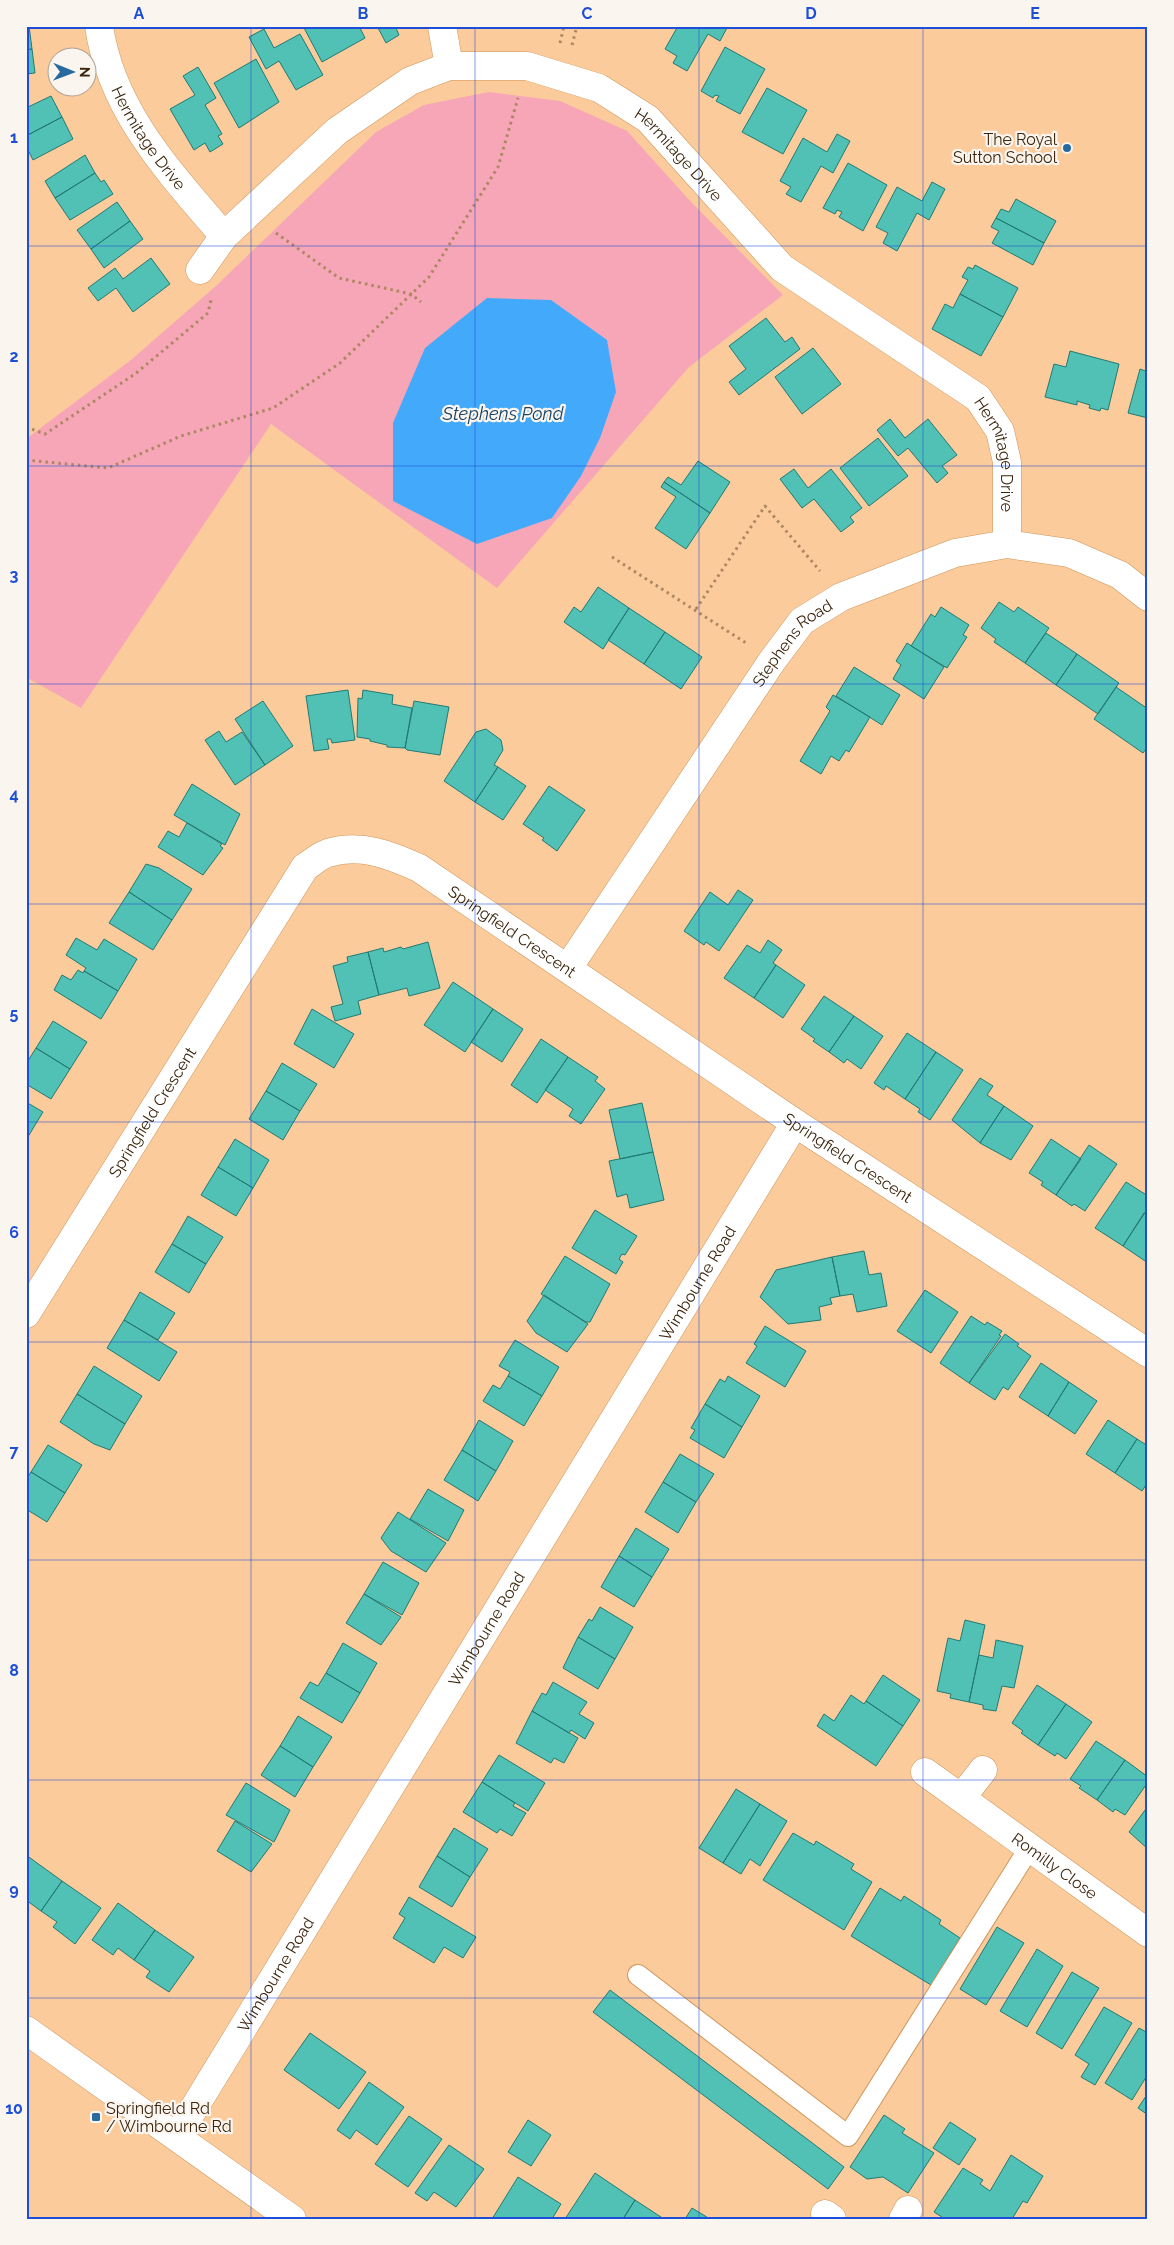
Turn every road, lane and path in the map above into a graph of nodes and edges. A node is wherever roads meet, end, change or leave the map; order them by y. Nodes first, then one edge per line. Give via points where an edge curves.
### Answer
1 (99, 26) edge
2 (442, 26) edge
3 (449, 66) junction
4 (527, 66) junction
5 (249, 213) junction
6 (224, 236) junction
7 (200, 270) joint
8 (411, 294) junction
9 (421, 302) dead end
10 (26, 427) edge
11 (26, 460) edge
12 (1006, 544) junction
13 (612, 557) dead end
14 (841, 597) junction
15 (1148, 597) edge
16 (696, 609) junction
17 (772, 661) junction
18 (568, 968) junction
19 (795, 1123) junction
20 (26, 1314) edge
21 (1148, 1353) edge
22 (983, 1770) dead end
23 (924, 1772) dead end
24 (962, 1797) junction
25 (1030, 1847) junction
26 (1148, 1933) edge
27 (638, 1975) dead end
28 (26, 2030) edge
29 (177, 2136) junction
30 (292, 2219) edge

1 - 6 street, Hermitage Drive via 113,77 129,113 148,143
2 - 3 street
3 - 4 street, Hermitage Drive
3 - 5 street, Hermitage Drive via 410,81 337,131
4 - 8 path via 498,167 429,277
4 - 12 street, Hermitage Drive via 599,88 648,119 782,268 978,398 1000,432 1007,462
5 - 6 street, Hermitage Drive
5 - 8 path via 339,278
6 - 7 street, Hermitage Drive
7 - 10 path via 212,293 208,313 135,374 45,434
8 - 9 path
8 - 11 path via 340,363 273,408 181,436 108,468
12 - 14 street, Stephens Road via 955,553
12 - 15 street, Stephens Road via 1069,553 1120,575
13 - 16 path
14 - 16 path via 765,506
14 - 17 street, Stephens Road via 802,621
16 - 17 path
17 - 18 street, Stephens Road
18 - 19 street, Springfield Crescent
18 - 20 street, Springfield Crescent via 419,868 381,851 355,849 327,853 305,867
19 - 21 street, Springfield Crescent
19 - 29 street, Wimbourne Road
22 - 24 street
23 - 24 street, Romilly Close
24 - 25 street, Romilly Close
25 - 26 street, Romilly Close
25 - 27 lane via 848,2136
28 - 29 street
29 - 30 street

